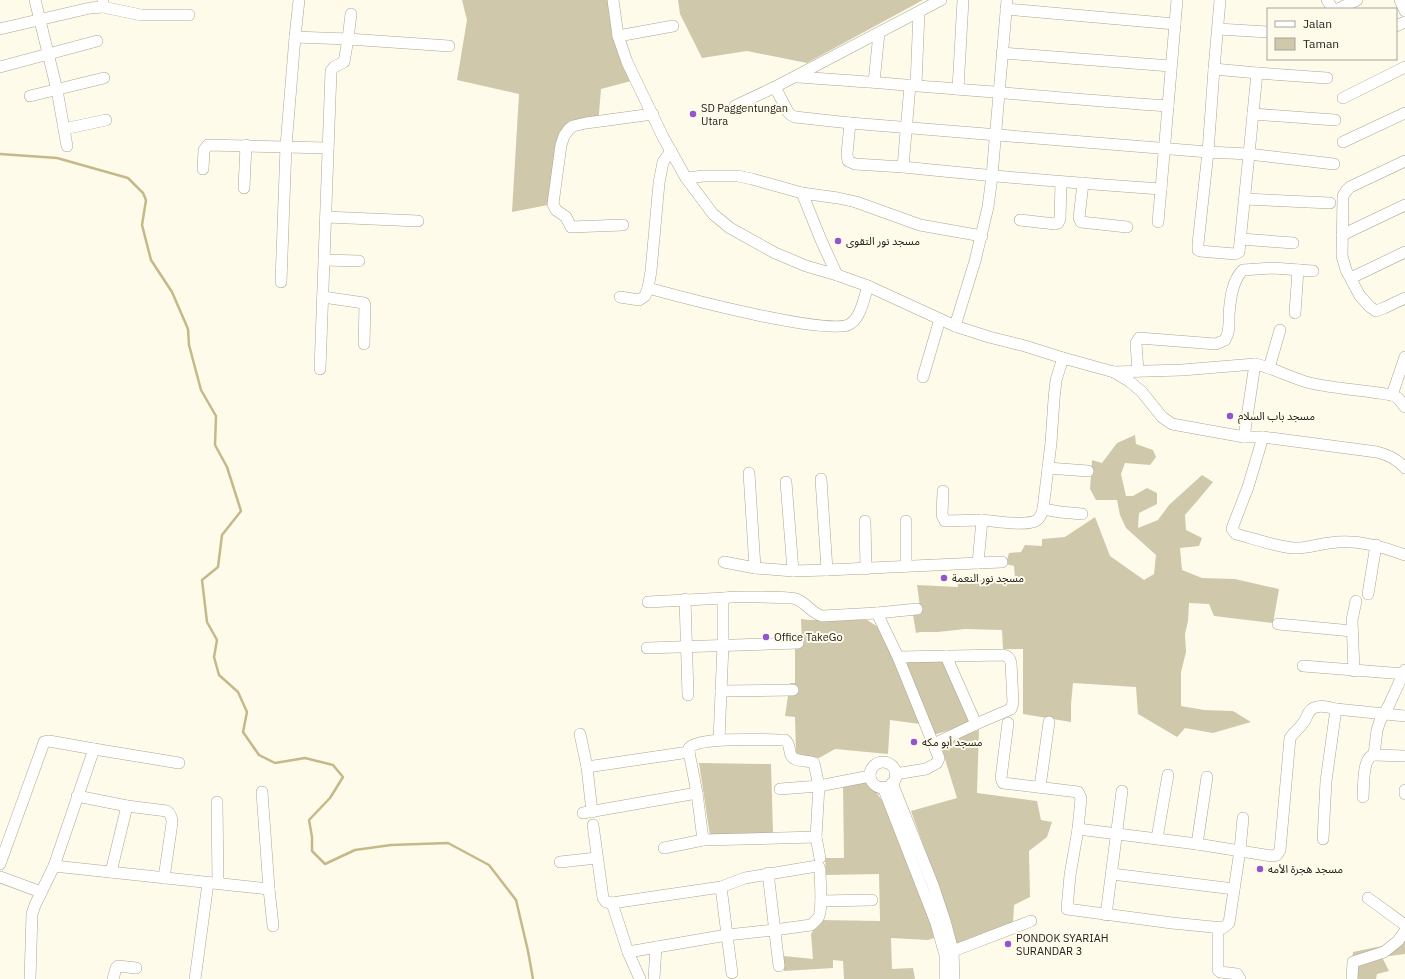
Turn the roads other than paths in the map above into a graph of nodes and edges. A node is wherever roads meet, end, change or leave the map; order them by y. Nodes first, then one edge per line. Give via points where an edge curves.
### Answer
1 (35, 0) edge
2 (299, 0) edge
3 (613, 0) edge
4 (941, 0) edge
5 (963, 0) edge
6 (1177, 0) edge
7 (1220, 0) edge
8 (1357, 0) edge
9 (1400, 0) edge
10 (103, 3) edge
11 (1006, 5) edge
12 (1340, 8) edge
13 (1405, 11) edge
14 (919, 12) junction
15 (351, 14) dead end
16 (189, 15) dead end
17 (40, 19) junction
18 (1174, 24) junction
19 (672, 26) dead end
20 (0, 29) edge
21 (1218, 29) junction
22 (1267, 32) edge
23 (879, 33) junction
24 (618, 36) junction
25 (295, 38) junction
26 (348, 39) junction
27 (97, 41) dead end
28 (449, 46) dead end
29 (1002, 53) junction
30 (48, 54) junction
31 (1172, 66) junction
32 (0, 67) edge
33 (1405, 67) edge
34 (1214, 69) junction
35 (1257, 73) junction
36 (796, 77) junction
37 (104, 78) dead end
38 (1327, 78) dead end
39 (874, 82) junction
40 (913, 85) junction
41 (775, 87) junction
42 (958, 89) junction
43 (57, 90) junction
44 (999, 93) junction
45 (30, 96) dead end
46 (1343, 98) dead end
47 (735, 106) dead end
48 (1168, 106) junction
49 (1405, 113) edge
50 (653, 114) junction
51 (1253, 114) junction
52 (106, 120) dead end
53 (1335, 120) dead end
54 (850, 123) junction
55 (906, 127) junction
56 (64, 128) junction
57 (994, 134) junction
58 (1342, 142) dead end
59 (246, 145) junction
60 (67, 146) dead end
61 (286, 146) junction
62 (328, 148) junction
63 (1165, 148) junction
64 (671, 151) junction
65 (1208, 152) junction
66 (1249, 154) junction
67 (1405, 161) edge
68 (1334, 164) dead end
69 (903, 167) junction
70 (202, 169) dead end
71 (992, 176) junction
72 (686, 178) junction
73 (1061, 182) junction
74 (1082, 183) junction
75 (244, 188) dead end
76 (1161, 189) junction
77 (802, 193) junction
78 (1245, 199) junction
79 (1330, 203) dead end
80 (1405, 205) edge
81 (326, 217) junction
82 (1020, 220) dead end
83 (418, 221) dead end
84 (1158, 222) dead end
85 (623, 225) dead end
86 (1127, 227) dead end
87 (1342, 235) junction
88 (982, 236) junction
89 (1241, 239) junction
90 (1293, 243) dead end
91 (1405, 252) edge
92 (324, 260) junction
93 (359, 261) dead end
94 (1298, 270) junction
95 (1312, 271) dead end
96 (837, 275) junction
97 (1351, 278) junction
98 (281, 282) dead end
99 (868, 286) junction
100 (648, 288) junction
101 (620, 297) dead end
102 (323, 298) junction
103 (1405, 298) edge
104 (1295, 314) dead end
105 (940, 319) junction
106 (955, 326) junction
107 (1280, 330) dead end
108 (364, 344) dead end
109 (1405, 357) edge
110 (1063, 358) junction
111 (1255, 364) junction
112 (1269, 368) junction
113 (320, 369) dead end
114 (1138, 371) junction
115 (1114, 372) junction
116 (923, 377) dead end
117 (1400, 399) edge
118 (1244, 437) junction
119 (1264, 437) junction
120 (1048, 468) junction
121 (1405, 468) edge
122 (1088, 471) dead end
123 (749, 473) dead end
124 (821, 479) dead end
125 (786, 482) dead end
126 (943, 491) dead end
127 (1043, 509) junction
128 (1082, 514) dead end
129 (982, 520) junction
130 (865, 521) dead end
131 (906, 521) dead end
132 (1376, 545) junction
133 (1405, 555) edge
134 (724, 562) dead end
135 (1002, 562) dead end
136 (978, 563) junction
137 (906, 566) junction
138 (755, 568) junction
139 (866, 568) junction
140 (827, 570) junction
141 (792, 571) junction
142 (1368, 594) dead end
143 (725, 598) junction
144 (685, 600) junction
145 (648, 602) dead end
146 (1356, 602) dead end
147 (917, 609) dead end
148 (877, 613) junction
149 (1278, 624) dead end
150 (1352, 631) junction
151 (798, 643) dead end
152 (724, 645) junction
153 (687, 646) junction
154 (647, 648) dead end
155 (946, 656) junction
156 (898, 657) junction
157 (1303, 666) dead end
158 (1354, 671) junction
159 (1404, 673) edge
160 (793, 690) dead end
161 (721, 692) junction
162 (688, 695) dead end
163 (1336, 709) junction
164 (1384, 715) junction
165 (1405, 716) edge
166 (1049, 722) dead end
167 (1008, 723) dead end
168 (976, 724) junction
169 (580, 734) dead end
170 (720, 740) junction
171 (934, 744) junction
172 (94, 749) junction
173 (689, 752) junction
174 (1374, 755) junction
175 (1405, 756) edge
176 (179, 763) dead end
177 (587, 767) junction
178 (895, 772) junction
179 (1168, 775) dead end
180 (870, 776) junction
181 (1207, 777) dead end
182 (888, 785) junction
183 (819, 786) junction
184 (1040, 787) junction
185 (780, 789) dead end
186 (1405, 790) edge
187 (1122, 791) dead end
188 (262, 792) dead end
189 (697, 794) junction
190 (1405, 794) edge
191 (77, 796) junction
192 (1363, 797) dead end
193 (217, 802) dead end
194 (127, 806) junction
195 (1243, 818) dead end
196 (593, 825) dead end
197 (1078, 829) junction
198 (1117, 834) junction
199 (816, 837) junction
200 (1157, 838) junction
201 (1323, 839) dead end
202 (703, 840) junction
203 (1197, 844) junction
204 (664, 848) dead end
205 (1240, 850) junction
206 (597, 858) junction
207 (820, 858) dead end
208 (560, 862) dead end
209 (0, 864) edge
210 (54, 866) junction
211 (111, 872) junction
212 (768, 873) junction
213 (1112, 874) junction
214 (0, 877) edge
215 (164, 878) junction
216 (213, 883) junction
217 (721, 887) junction
218 (269, 889) junction
219 (1234, 889) junction
220 (41, 892) junction
221 (1368, 898) dead end
222 (821, 900) junction
223 (872, 900) dead end
224 (612, 903) junction
225 (1106, 915) junction
226 (1031, 921) dead end
227 (1405, 925) edge
228 (273, 926) dead end
229 (1218, 928) junction
230 (774, 930) junction
231 (1405, 931) edge
232 (726, 935) junction
233 (656, 948) junction
234 (953, 951) junction
235 (628, 952) junction
236 (779, 966) dead end
237 (136, 968) dead end
238 (732, 973) dead end
239 (30, 979) edge
240 (113, 979) edge
241 (195, 979) edge
242 (640, 979) edge
243 (654, 979) edge
244 (945, 979) edge
245 (954, 979) edge
246 (1240, 979) edge
247 (1352, 979) edge

1 - 17 street
2 - 25 street
3 - 24 street
4 - 14 street
5 - 42 street
6 - 18 street
7 - 21 street
8 - 12 street
9 - 13 street
10 - 16 street via 141,14
10 - 17 street
11 - 18 street
11 - 29 street
14 - 23 street
14 - 40 street
15 - 26 street
17 - 20 street
17 - 30 street
18 - 31 street
19 - 24 street
21 - 22 street
21 - 34 street
23 - 36 street
23 - 39 street
24 - 50 street via 627,62
25 - 26 street
25 - 61 street
26 - 28 street
26 - 62 street via 344,62 331,71
27 - 30 street
29 - 31 street
29 - 44 street
30 - 32 street
30 - 43 street
31 - 48 street
33 - 46 street
34 - 35 street
34 - 65 street
35 - 38 street
35 - 51 street
36 - 39 street
36 - 41 street
37 - 43 street
39 - 40 street
40 - 42 street
40 - 55 street
41 - 47 street
41 - 54 street via 791,115
42 - 44 street
43 - 45 street
43 - 56 street
44 - 48 street
44 - 57 street
48 - 63 street
49 - 58 street
50 - 64 street
50 - 85 street via 573,126 565,134 561,145 552,204 554,207 566,217 571,227
51 - 53 street
51 - 66 street
52 - 56 street
54 - 55 street
54 - 69 street via 848,160 855,164
55 - 57 street
55 - 69 street
56 - 60 street
57 - 63 street
57 - 71 street
59 - 61 street
59 - 70 street via 208,145 204,150
59 - 75 street
61 - 62 street
61 - 98 street
62 - 81 street
63 - 65 street
63 - 76 street
64 - 72 street
64 - 100 street via 664,162 659,183
65 - 66 street
65 - 89 street via 1198,250 1235,254 1240,250
66 - 68 street
66 - 78 street
67 - 87 street via 1346,191 1343,196
69 - 71 street
71 - 73 street
71 - 88 street
72 - 77 street via 738,176
72 - 96 street via 713,214 730,228 775,253
73 - 74 street
73 - 82 street via 1058,223
74 - 76 street
74 - 86 street via 1079,218 1081,222
76 - 84 street
77 - 88 street via 856,202 920,225
77 - 96 street
78 - 79 street
78 - 89 street
80 - 87 street
81 - 83 street
81 - 92 street
87 - 97 street via 1342,256
88 - 106 street
89 - 90 street
91 - 97 street
92 - 93 street
92 - 102 street
94 - 95 street
94 - 104 street
94 - 114 street via 1244,270 1237,277 1234,286 1225,340 1216,344 1137,339
96 - 99 street
97 - 103 street via 1360,296 1376,311
99 - 100 street via 857,316 851,324 843,326 776,319
99 - 105 street
100 - 101 street via 645,296 639,300
102 - 108 street via 364,303
102 - 113 street
105 - 106 street
105 - 116 street
106 - 110 street
107 - 112 street
109 - 117 street
110 - 115 street
110 - 120 street via 1056,380
111 - 112 street
111 - 114 street
111 - 118 street
112 - 117 street via 1295,379
114 - 115 street
115 - 118 street via 1142,392 1162,417 1172,424
118 - 119 street
119 - 121 street via 1382,453 1398,461
119 - 132 street via 1232,529 1234,533 1294,548 1341,542
120 - 122 street
120 - 127 street
123 - 138 street
124 - 140 street
125 - 141 street
126 - 129 street via 943,520
127 - 128 street
127 - 129 street via 1041,516 1030,523
129 - 136 street
130 - 139 street
131 - 137 street
132 - 133 street
132 - 142 street
134 - 138 street
135 - 136 street
136 - 137 street
137 - 139 street
138 - 141 street
139 - 140 street
140 - 141 street
143 - 144 street
143 - 148 street via 794,598 815,614 822,616
143 - 152 street
144 - 145 street
144 - 153 street
146 - 150 street
147 - 148 street
148 - 156 street
149 - 150 street
150 - 158 street
151 - 152 street
152 - 153 street
152 - 161 street
153 - 154 street
153 - 162 street
155 - 156 street
155 - 168 street
155 - 168 street via 1006,655 1010,658 1012,707 1009,711
156 - 171 street
157 - 158 street
158 - 159 street
159 - 164 street
160 - 161 street
161 - 170 street
163 - 164 street
163 - 201 street via 1326,781
163 - 205 street via 1317,706 1313,708 1290,738 1279,852 1272,856
164 - 165 street
164 - 174 street via 1377,730
166 - 184 street
167 - 184 street via 1002,781 1006,784
168 - 171 street
169 - 177 street
170 - 173 street via 693,745
170 - 183 street via 787,740 793,758 814,763
171 - 178 street via 939,758 937,763 926,769
172 - 176 street
172 - 191 street
172 - 209 street via 44,742
173 - 177 street
173 - 189 street
174 - 175 street
174 - 192 street via 1366,762
177 - 189 street via 588,812
178 - 180 street via 889,764 879,763 873,767
178 - 182 street via 895,778
179 - 200 street
180 - 182 street via 876,786
180 - 183 street
181 - 203 street
182 - 234 street via 933,885
182 - 244 street via 936,923 945,955
183 - 185 street
183 - 199 street
184 - 197 street via 1078,792 1081,798
186 - 190 street
187 - 198 street
188 - 218 street
189 - 202 street
191 - 194 street
191 - 210 street
193 - 216 street
194 - 211 street
194 - 215 street via 167,811 171,815
195 - 205 street
196 - 206 street
197 - 198 street
197 - 225 street via 1067,908
198 - 200 street
198 - 213 street
199 - 202 street
199 - 207 street
200 - 203 street
202 - 204 street
203 - 205 street
205 - 219 street
206 - 208 street
206 - 224 street via 603,898 606,902
210 - 211 street
210 - 220 street
211 - 215 street
212 - 217 street
212 - 222 street via 819,867
212 - 230 street
213 - 219 street
213 - 225 street
214 - 220 street
215 - 216 street
216 - 218 street
216 - 241 street
217 - 224 street
217 - 232 street
218 - 228 street
219 - 229 street via 1229,923 1223,928
220 - 239 street via 32,914
221 - 227 street
222 - 223 street
222 - 230 street via 819,916 811,925
224 - 235 street
225 - 229 street
226 - 234 street
229 - 246 street via 1218,970 1237,974
230 - 232 street
230 - 236 street
231 - 247 street via 1398,941 1384,952 1353,962
232 - 233 street
232 - 238 street
233 - 235 street
233 - 243 street
234 - 245 street
235 - 242 street
237 - 240 street via 118,966

